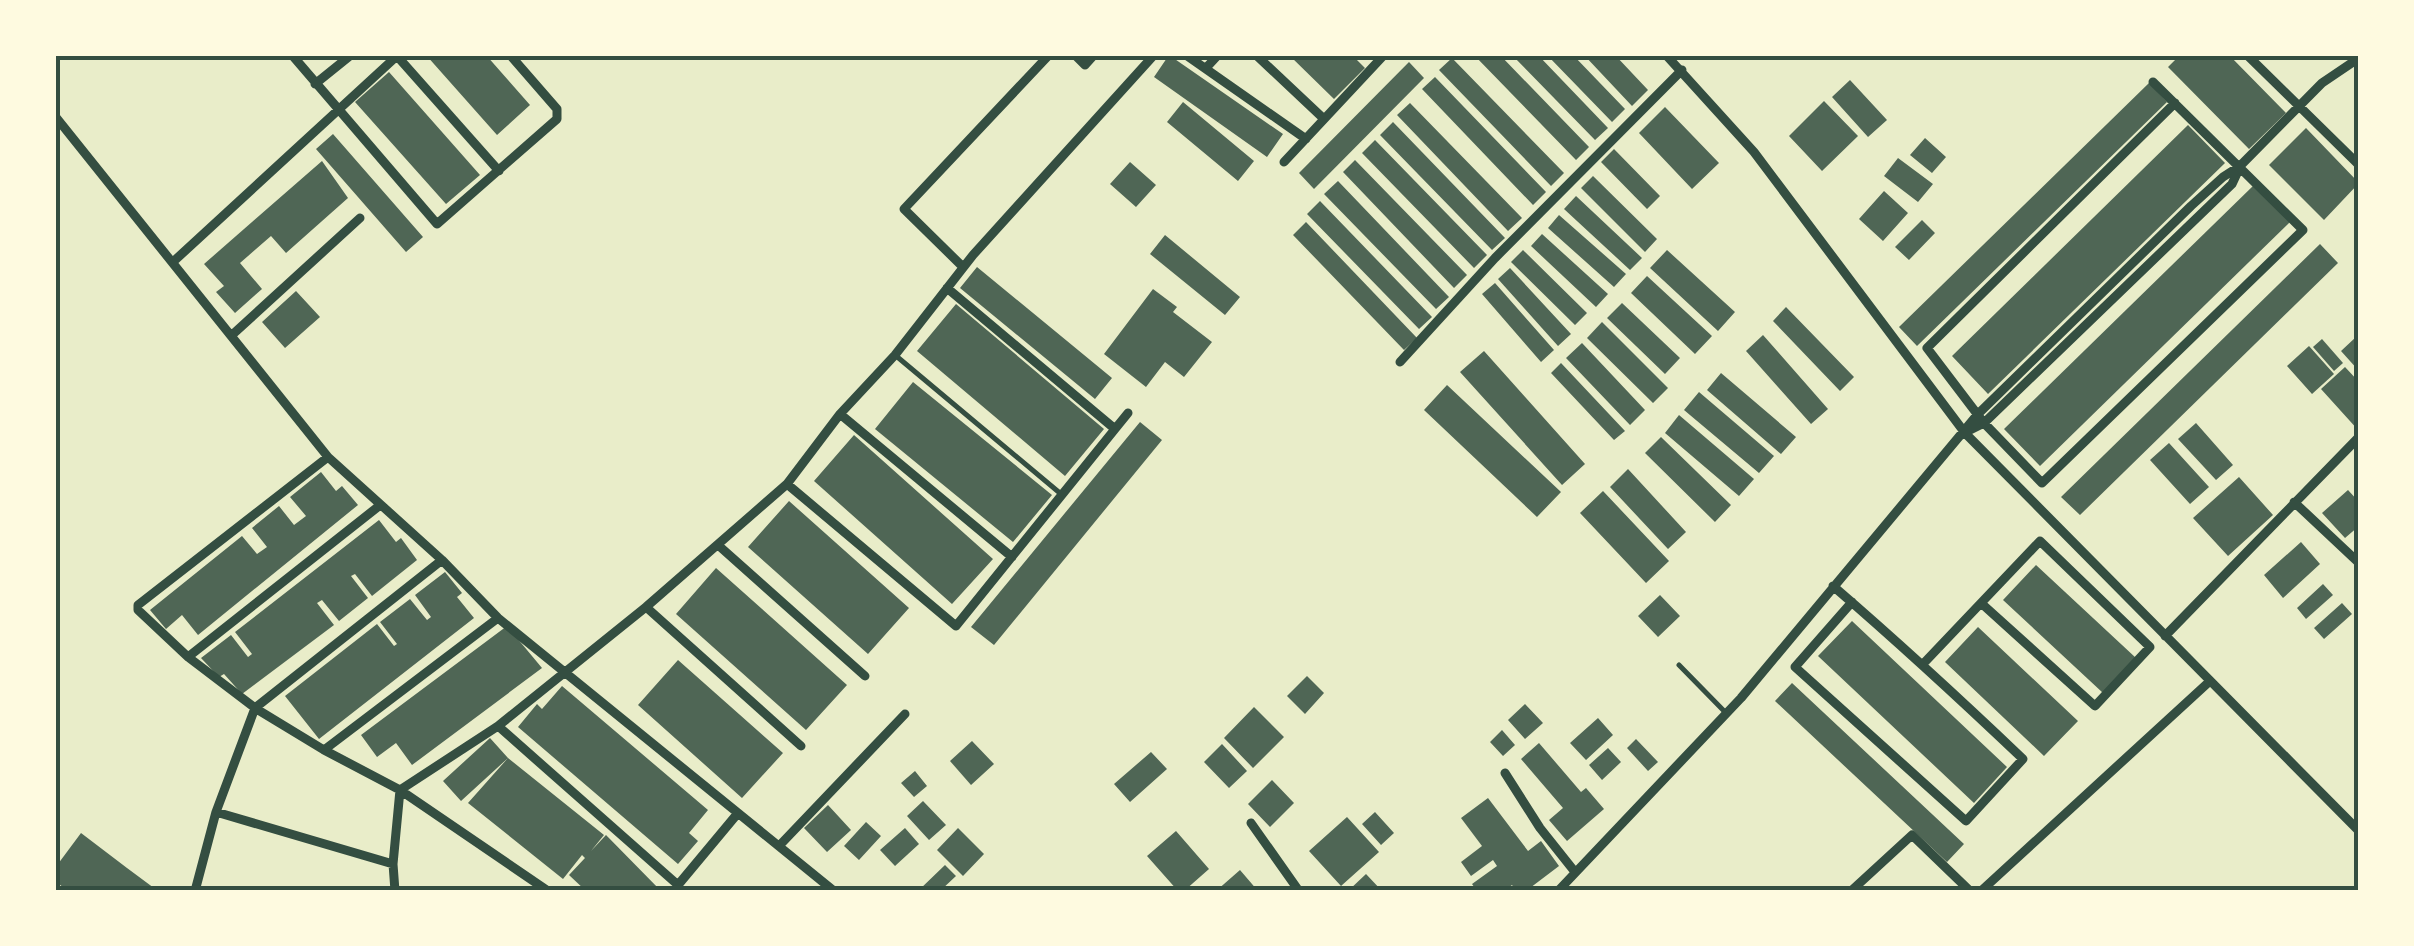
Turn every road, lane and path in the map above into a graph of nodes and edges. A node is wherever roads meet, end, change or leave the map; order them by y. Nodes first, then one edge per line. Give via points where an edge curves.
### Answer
1 (292, 55) edge
2 (351, 55) edge
3 (510, 55) edge
4 (1049, 55) edge
5 (1075, 55) edge
6 (1094, 55) edge
7 (1154, 55) edge
8 (1186, 55) edge
9 (1218, 55) edge
10 (1256, 55) edge
11 (1666, 55) edge
12 (2246, 55) edge
13 (398, 56) edge
14 (1380, 56) edge
15 (2359, 58) edge
16 (1206, 68) junction
17 (1682, 70) junction
18 (2153, 82) dead end
19 (315, 84) junction
20 (2175, 102) junction
21 (2298, 107) junction
22 (338, 111) junction
23 (55, 116) edge
24 (1324, 120) junction
25 (1306, 138) junction
26 (1284, 162) dead end
27 (2359, 165) edge
28 (2240, 166) junction
29 (500, 171) junction
30 (360, 218) dead end
31 (174, 261) junction
32 (964, 267) junction
33 (946, 288) junction
34 (232, 335) junction
35 (894, 355) junction
36 (1400, 362) dead end
37 (1128, 413) dead end
38 (840, 414) junction
39 (1981, 418) junction
40 (1115, 429) junction
41 (1966, 432) junction
42 (2359, 437) edge
43 (328, 457) junction
44 (787, 484) junction
45 (1062, 494) junction
46 (2294, 502) junction
47 (379, 506) junction
48 (718, 545) junction
49 (1012, 557) junction
50 (442, 560) junction
51 (2359, 563) edge
52 (1834, 586) junction
53 (1852, 602) junction
54 (1980, 603) junction
55 (646, 606) junction
56 (498, 618) junction
57 (2165, 636) junction
58 (188, 657) junction
59 (1923, 664) junction
60 (1680, 665) dead end
61 (564, 673) junction
62 (865, 676) dead end
63 (2210, 681) junction
64 (255, 708) junction
65 (1726, 712) junction
66 (905, 714) dead end
67 (498, 726) junction
68 (801, 746) dead end
69 (324, 750) junction
70 (1506, 773) dead end
71 (400, 790) junction
72 (216, 812) junction
73 (738, 813) junction
74 (1251, 823) dead end
75 (2359, 831) edge
76 (779, 846) junction
77 (393, 864) junction
78 (1576, 872) junction
79 (675, 888) edge
80 (196, 891) edge
81 (395, 891) edge
82 (548, 891) edge
83 (834, 891) edge
84 (1300, 891) edge
85 (1558, 891) edge
86 (1851, 891) edge
87 (1970, 891) edge
88 (1980, 891) edge

1 - 19 street
2 - 19 street
3 - 29 street via 559,116
4 - 32 street via 904,208
5 - 6 street via 1085,64
7 - 32 street
8 - 16 street
9 - 16 street
10 - 24 street
11 - 17 street
12 - 21 street
13 - 22 street
13 - 29 street
14 - 24 street
15 - 21 street
16 - 25 street
17 - 36 street
17 - 41 street via 1754,152
18 - 20 street
19 - 22 street
20 - 28 street
20 - 39 street via 1926,348
21 - 27 street
21 - 28 street
22 - 29 street via 437,224
22 - 31 street
23 - 31 street
24 - 25 street
25 - 26 street
28 - 39 street
28 - 39 street via 2303,230 2042,483
30 - 34 street
31 - 34 street
32 - 33 street
33 - 35 street
33 - 40 street
34 - 43 street
35 - 38 street
35 - 45 lane
37 - 40 street
38 - 44 street
38 - 49 street
39 - 41 street
40 - 45 street
41 - 52 street
41 - 57 street
42 - 46 street
43 - 47 street
43 - 58 street via 138,604
44 - 48 street
44 - 49 street via 956,626
45 - 49 street
46 - 51 street
46 - 57 street
47 - 50 street
47 - 58 street
48 - 55 street
48 - 62 street
50 - 56 street
50 - 64 street
52 - 53 street
52 - 65 street
53 - 59 street
53 - 59 street via 1795,667 1966,820 2024,758
54 - 54 street via 2040,541 2150,648 2095,706
54 - 59 street
55 - 61 street
55 - 68 street
56 - 61 street
56 - 69 street
57 - 63 street
58 - 64 street
60 - 65 lane
61 - 67 street
61 - 73 street
63 - 75 street
63 - 88 street
64 - 69 street
64 - 72 street
65 - 78 street
66 - 76 street
67 - 71 street
67 - 79 street
69 - 71 street
70 - 78 street
71 - 77 street
71 - 82 street
72 - 77 street
72 - 80 street
73 - 76 street
73 - 79 street
74 - 84 street
76 - 83 street
77 - 81 street
78 - 85 street
86 - 87 street via 1912,835

